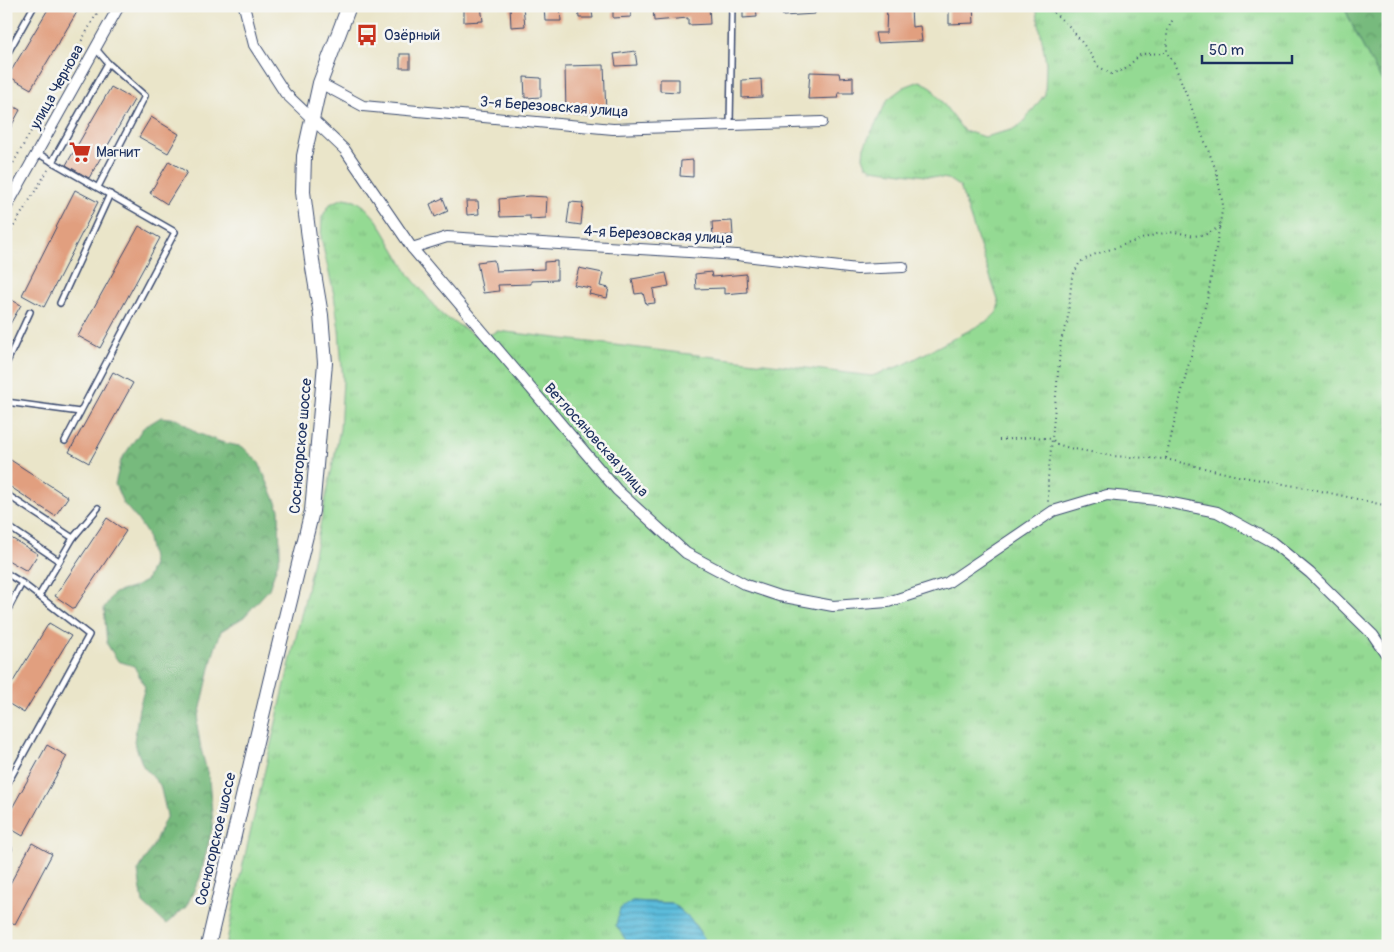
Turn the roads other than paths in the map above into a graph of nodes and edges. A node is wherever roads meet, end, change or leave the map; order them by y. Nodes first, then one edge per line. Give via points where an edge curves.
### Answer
1 (34, 6) edge
2 (119, 6) edge
3 (244, 6) edge
4 (349, 6) edge
5 (732, 6) edge
6 (96, 48) junction
7 (6, 56) edge
8 (108, 63) junction
9 (320, 83) junction
10 (312, 118) junction
11 (822, 122) dead end
12 (730, 125) junction
13 (37, 153) junction
14 (52, 162) junction
15 (98, 187) junction
16 (110, 194) junction
17 (6, 208) edge
18 (412, 248) junction
19 (903, 267) dead end
20 (60, 303) dead end
21 (30, 312) dead end
22 (6, 364) edge
23 (6, 402) edge
24 (80, 412) junction
25 (65, 441) dead end
26 (6, 494) edge
27 (98, 508) dead end
28 (6, 525) edge
29 (73, 538) junction
30 (59, 561) junction
31 (6, 572) edge
32 (22, 583) junction
33 (39, 596) junction
34 (6, 613) edge
35 (1388, 657) edge
36 (6, 786) edge
37 (6, 845) edge
38 (6, 854) edge
39 (208, 946) edge

1 - 7 lane
2 - 6 street, улица Чернова
3 - 10 street, Ветлосяновская улица via 254,45 285,93
4 - 9 main road, Сосногорское шоссе
5 - 12 lane
6 - 8 lane
6 - 13 street, улица Чернова
8 - 14 lane
8 - 15 lane via 145,96
9 - 10 main road, Сосногорское шоссе
9 - 12 street, 3-я Березовская улица via 363,106 613,129
10 - 18 street, Ветлосяновская улица via 345,150
10 - 39 main road, Сосногорское шоссе via 304,156 303,192 325,363 312,511
11 - 12 street, 3-я Березовская улица
13 - 14 lane
13 - 17 street, улица Чернова
14 - 15 lane
15 - 16 lane
16 - 20 lane
16 - 24 lane via 175,232
18 - 19 street, 4-я Березовская улица via 447,237 737,255 858,269
18 - 35 street, Ветлосяновская улица via 617,490 686,553 746,584 779,596 833,606 888,602 947,583 1053,510 1107,495 1157,500 1217,512 1272,542 1310,573 1373,635
21 - 22 lane
23 - 24 lane
24 - 25 lane
26 - 29 lane
27 - 29 lane
28 - 30 lane
29 - 30 lane
30 - 33 lane
31 - 32 lane
32 - 33 lane
32 - 34 lane
33 - 36 lane via 89,635
37 - 38 lane

